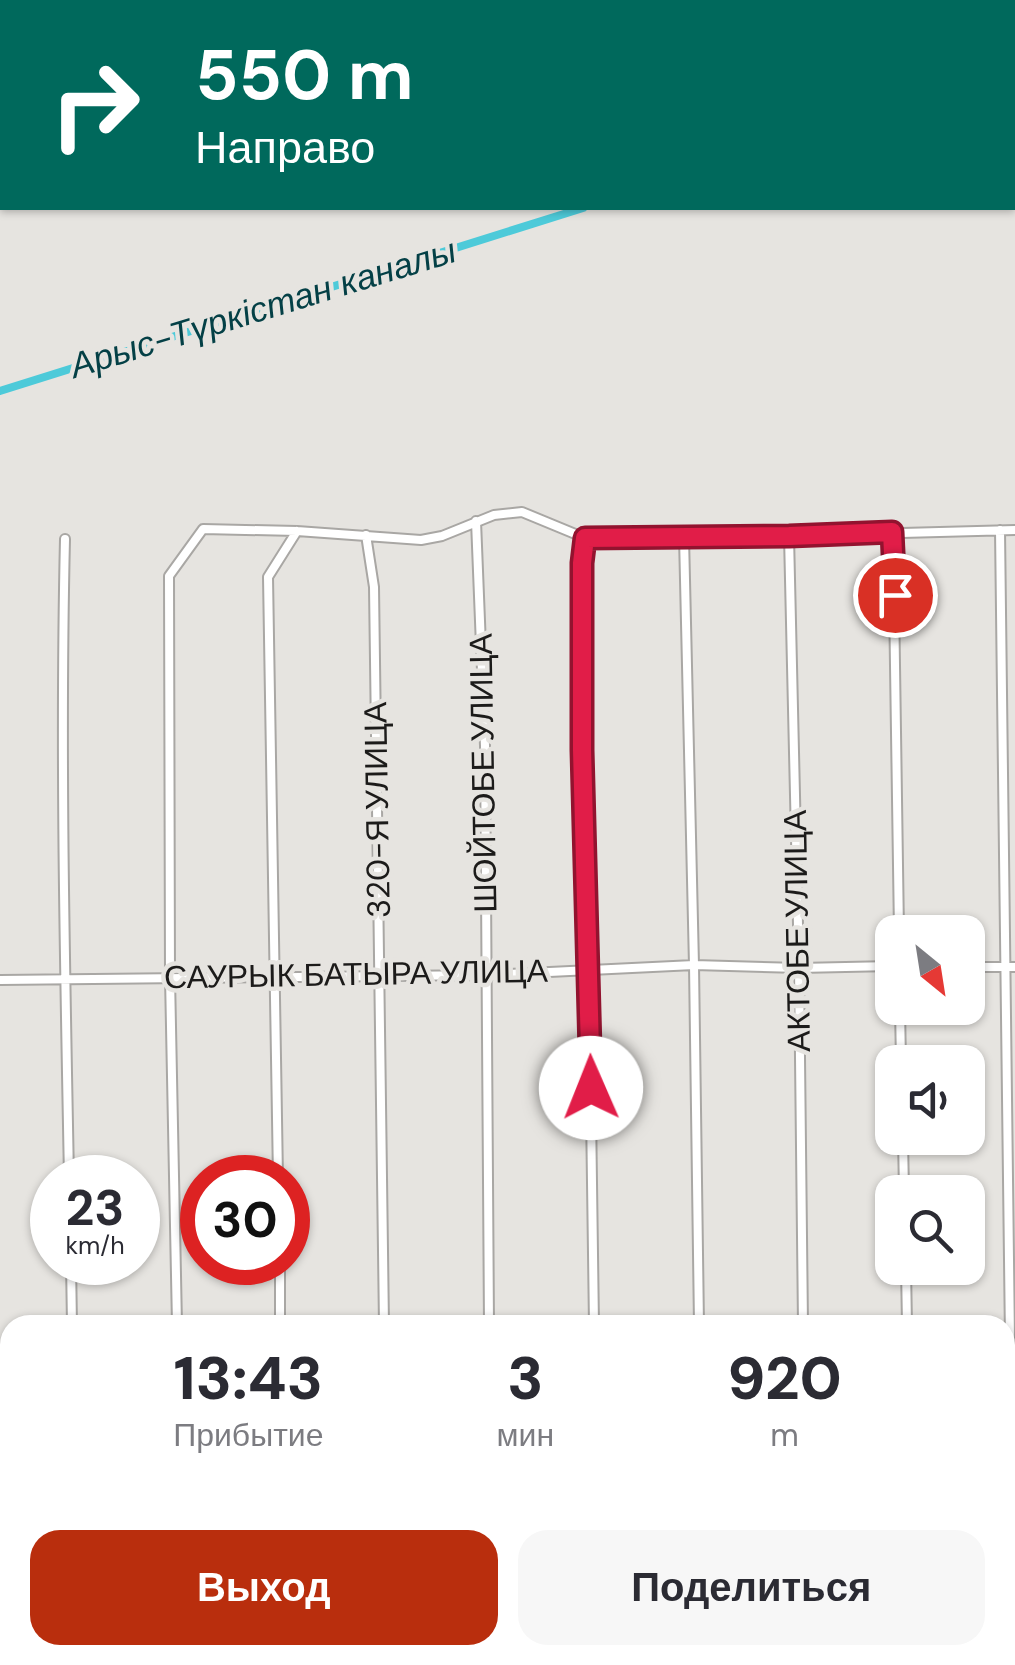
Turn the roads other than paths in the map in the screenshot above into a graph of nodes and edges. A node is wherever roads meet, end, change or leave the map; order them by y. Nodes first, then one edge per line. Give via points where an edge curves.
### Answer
1 (476, 522) junction
2 (1000, 530) junction
3 (1015, 530) edge
4 (296, 531) junction
5 (892, 532) junction
6 (366, 535) junction
7 (771, 536) junction
8 (789, 536) junction
9 (684, 537) junction
10 (585, 538) junction
11 (65, 539) dead end
12 (788, 553) junction
13 (899, 915) edge
14 (694, 964) junction
15 (875, 966) edge
16 (1010, 967) edge
17 (799, 968) junction
18 (589, 969) junction
19 (485, 974) junction
20 (276, 976) junction
21 (170, 977) junction
22 (379, 977) junction
23 (65, 978) junction
24 (0, 980) edge
25 (69, 1155) edge
26 (278, 1155) edge
27 (71, 1285) edge
28 (280, 1285) edge
29 (906, 1285) edge
30 (72, 1315) edge
31 (178, 1315) edge
32 (280, 1315) edge
33 (384, 1315) edge
34 (489, 1315) edge
35 (594, 1315) edge
36 (699, 1315) edge
37 (803, 1315) edge
38 (907, 1315) edge
39 (1011, 1315) edge

1 - 6 street via 420,540
1 - 10 street via 522,512
1 - 19 street, ШОЙТОБЕ УЛИЦА
2 - 3 street
2 - 5 street
2 - 16 street
4 - 6 street
4 - 20 street via 268,577
4 - 21 street via 203,530 169,576
5 - 8 street
5 - 13 street
6 - 22 street, 320-Я УЛИЦА via 374,587
7 - 8 street
7 - 9 street
7 - 12 street
8 - 12 street, АКТОБЕ УЛИЦА
9 - 10 street
9 - 14 street
10 - 18 street
11 - 23 street
12 - 17 street, АКТОБЕ УЛИЦА
14 - 17 street, САУРЫК БАТЫРА УЛИЦА
14 - 18 street, САУРЫК БАТЫРА УЛИЦА
14 - 36 street
15 - 17 street, САУРЫК БАТЫРА УЛИЦА
16 - 39 street
17 - 37 street, АКТОБЕ УЛИЦА
18 - 19 street, САУРЫК БАТЫРА УЛИЦА
18 - 35 street
19 - 22 street, САУРЫК БАТЫРА УЛИЦА
19 - 34 street, ШОЙТОБЕ УЛИЦА
20 - 21 street, САУРЫК БАТЫРА УЛИЦА
20 - 22 street, САУРЫК БАТЫРА УЛИЦА
20 - 26 street
21 - 23 street, САУРЫК БАТЫРА УЛИЦА
21 - 31 street
22 - 33 street, 320-Я УЛИЦА
23 - 24 street, САУРЫК БАТЫРА УЛИЦА
23 - 25 street
27 - 30 street
28 - 32 street
29 - 38 street

